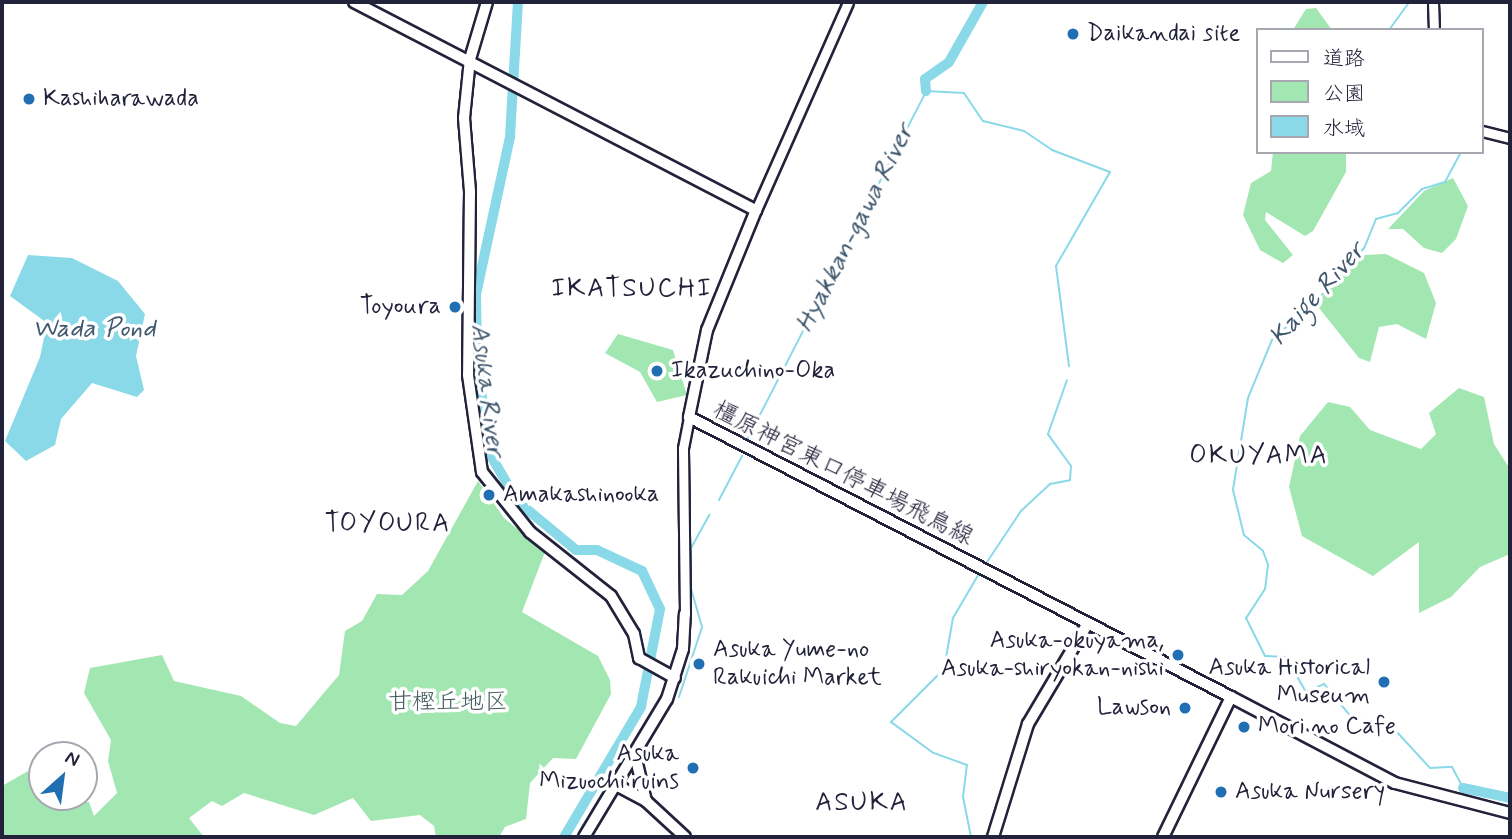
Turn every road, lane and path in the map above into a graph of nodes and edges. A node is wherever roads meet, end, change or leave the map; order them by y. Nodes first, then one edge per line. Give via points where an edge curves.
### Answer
1 (354, 2) edge
2 (487, 2) edge
3 (848, 2) edge
4 (1433, 2) edge
5 (1434, 28) edge
6 (470, 59) junction
7 (1484, 132) edge
8 (1510, 138) edge
9 (756, 210) junction
10 (689, 417) junction
11 (685, 614) joint
12 (1088, 623) junction
13 (675, 678) junction
14 (1231, 697) junction
15 (635, 755) junction
16 (618, 786) junction
17 (646, 801) junction
18 (1510, 813) edge
19 (584, 837) edge
20 (685, 837) edge
21 (993, 837) edge
22 (1163, 837) edge

1 - 6 main road
2 - 6 main road
3 - 9 street
4 - 5 street
6 - 9 main road
6 - 13 main road via 465,312 471,419 482,472 530,532 611,596 644,661
7 - 8 street
9 - 10 main road, 橿原神宮東口停車場飛鳥線 via 709,324
10 - 11 street via 682,448
10 - 12 main road, 橿原神宮東口停車場飛鳥線
11 - 13 main road
12 - 14 main road, 橿原神宮東口停車場飛鳥線
12 - 21 main road via 1028,724
13 - 15 main road
14 - 18 main road, 橿原神宮東口停車場飛鳥線 via 1384,778
14 - 22 main road
15 - 16 main road
15 - 17 main road
16 - 17 main road
16 - 19 main road
17 - 20 main road

